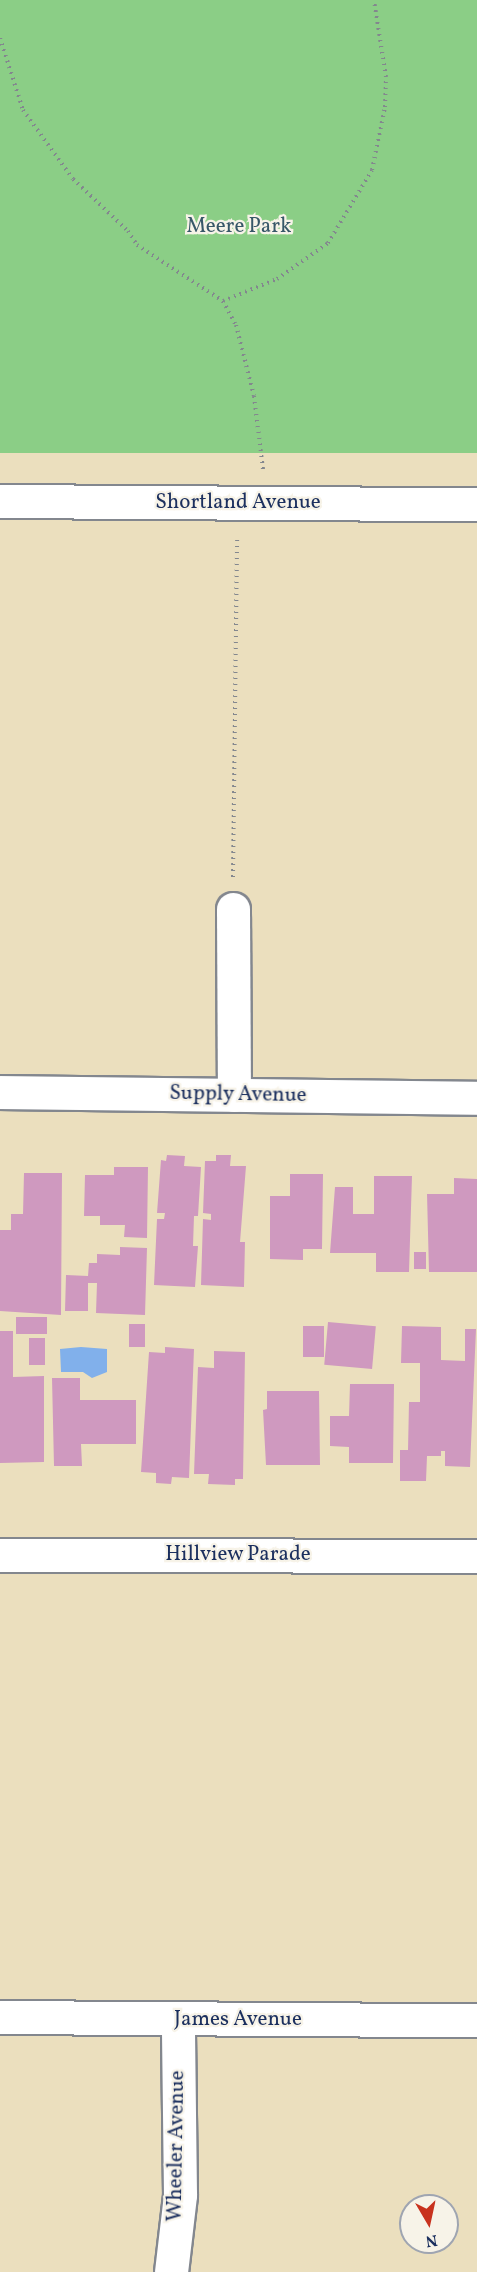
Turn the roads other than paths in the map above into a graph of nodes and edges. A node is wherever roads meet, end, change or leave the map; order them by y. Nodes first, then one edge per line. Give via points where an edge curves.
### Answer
1 (0, 501) edge
2 (477, 504) edge
3 (233, 909) road end
4 (0, 1092) edge
5 (234, 1095) junction
6 (477, 1098) edge
7 (0, 1555) edge
8 (477, 1556) edge
9 (0, 2017) edge
10 (477, 2020) edge
11 (178, 2021) junction
12 (171, 2272) edge

1 - 2 street, Shortland Avenue
3 - 5 street
4 - 5 street, Supply Avenue
5 - 6 street, Supply Avenue
7 - 8 street, Hillview Parade
9 - 11 street, James Avenue
10 - 11 street, James Avenue
11 - 12 street, Wheeler Avenue via 180,2195

